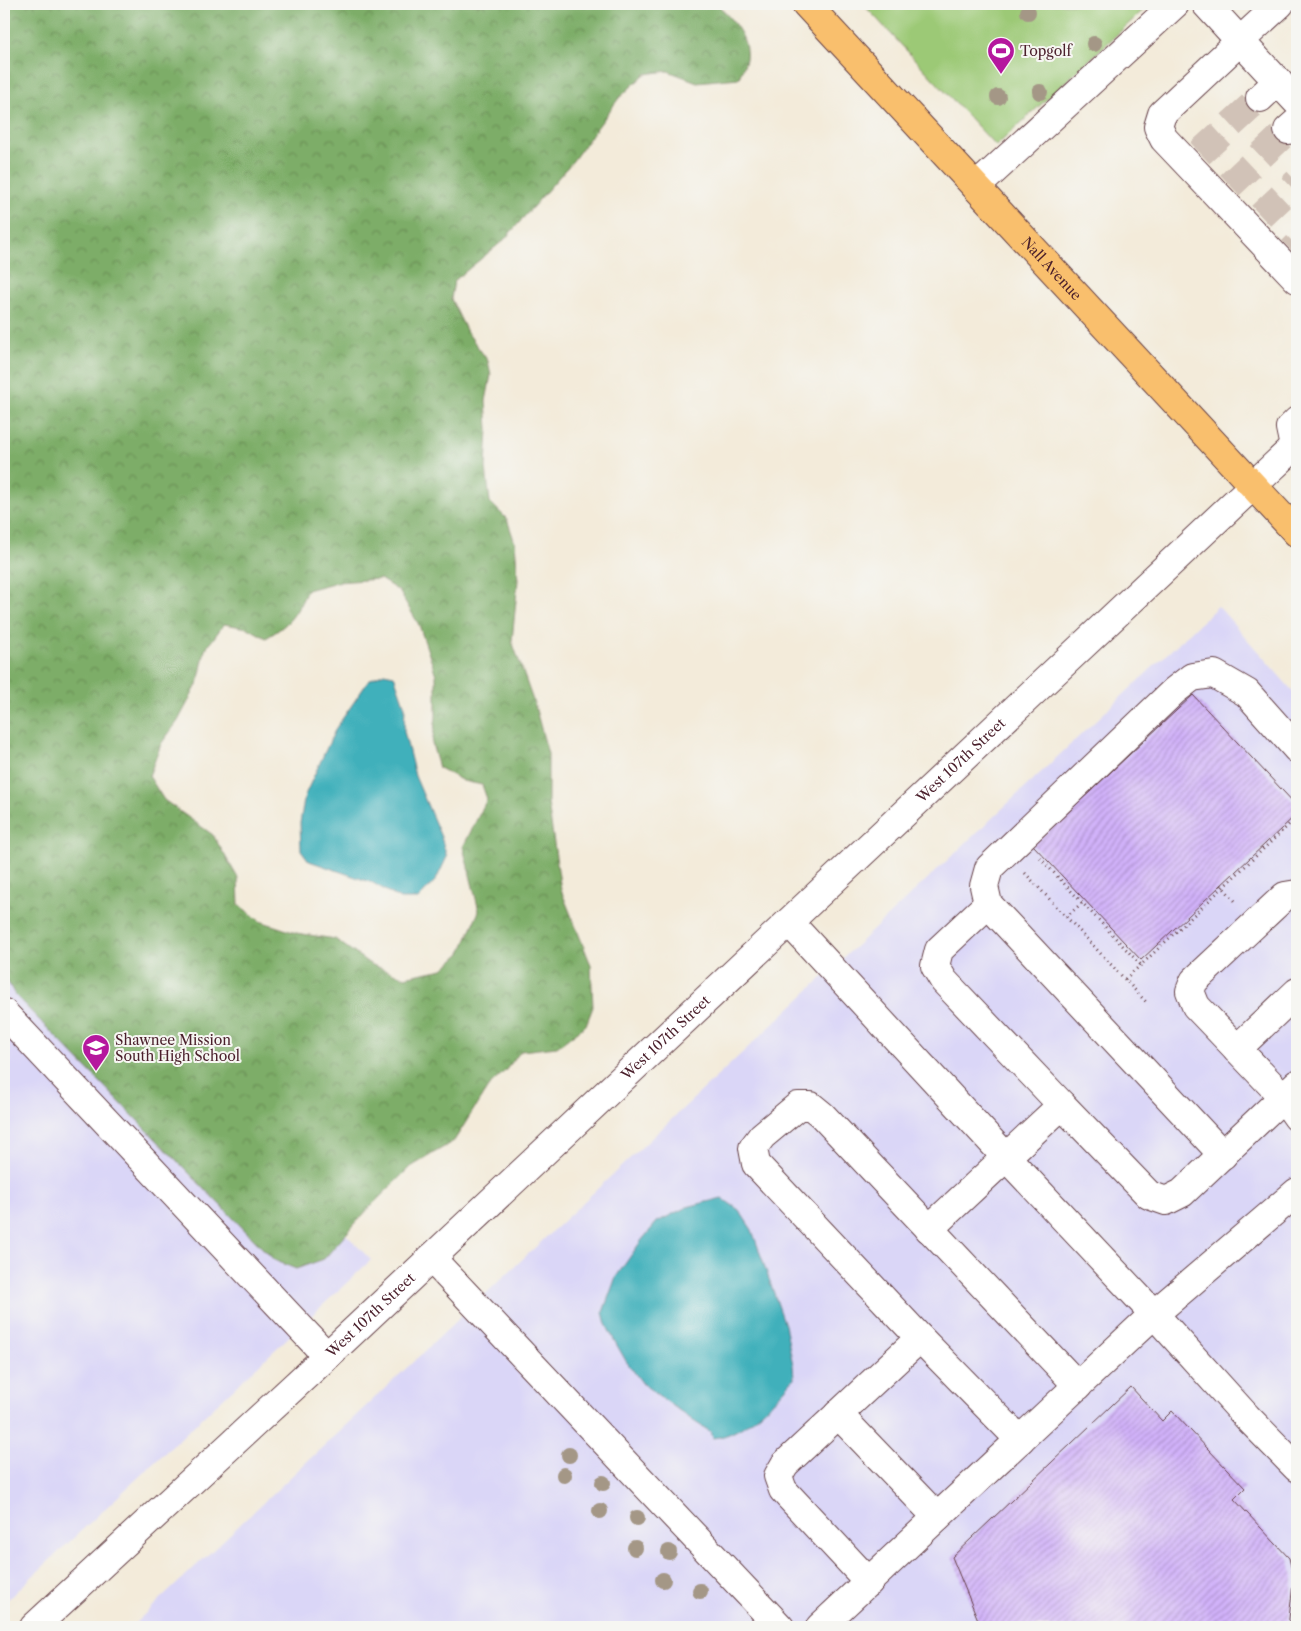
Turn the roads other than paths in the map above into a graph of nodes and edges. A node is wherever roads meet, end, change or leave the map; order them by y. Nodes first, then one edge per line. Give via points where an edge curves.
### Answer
1 (806, 4) edge
2 (1175, 4) edge
3 (1206, 4) edge
4 (1280, 4) edge
5 (1240, 41) junction
6 (1297, 102) edge
7 (976, 187) junction
8 (1290, 264) edge
9 (1296, 439) edge
10 (1253, 485) junction
11 (1297, 533) edge
12 (1297, 749) edge
13 (1297, 894) edge
14 (988, 904) junction
15 (788, 922) junction
16 (1297, 992) edge
17 (4, 1013) edge
18 (1237, 1049) junction
19 (1293, 1099) edge
20 (1062, 1104) junction
21 (1223, 1155) junction
22 (1006, 1158) junction
23 (1297, 1192) edge
24 (929, 1229) junction
25 (431, 1258) junction
26 (1154, 1314) junction
27 (920, 1338) junction
28 (327, 1356) junction
29 (1078, 1386) junction
30 (838, 1414) junction
31 (1020, 1440) junction
32 (1297, 1468) edge
33 (937, 1517) junction
34 (869, 1582) junction
35 (34, 1627) edge
36 (780, 1627) edge
37 (820, 1627) edge

1 - 7 main road, Nall Avenue
2 - 7 street
3 - 5 street
4 - 5 street
5 - 6 street via 1269,90
5 - 8 street via 1162,114 1158,127 1164,139 1195,159 1225,190
7 - 10 main road, Nall Avenue
9 - 10 street, West 107th Street
10 - 11 main road, Nall Avenue
10 - 15 street, West 107th Street
12 - 14 street via 1247,693 1214,674 1192,678 1174,691 990,868 984,886
13 - 18 street via 1285,896 1194,981 1190,991 1196,1006
14 - 20 street via 939,950 936,966 944,981
14 - 21 street
15 - 22 street
15 - 25 street, West 107th Street
16 - 18 street
17 - 28 street
18 - 19 street
19 - 21 street
20 - 21 street via 1149,1195 1166,1201 1182,1193
20 - 22 street
22 - 24 street
22 - 26 street
23 - 26 street
24 - 27 street via 810,1106 798,1106 762,1136 754,1148 756,1164
24 - 29 street
25 - 28 street, West 107th Street
25 - 36 street
26 - 29 street
26 - 32 street
27 - 30 street
27 - 31 street
28 - 35 street, West 107th Street
29 - 31 street
30 - 33 street
30 - 34 street via 785,1464 778,1476 783,1490
31 - 33 street
33 - 34 street
34 - 37 street

